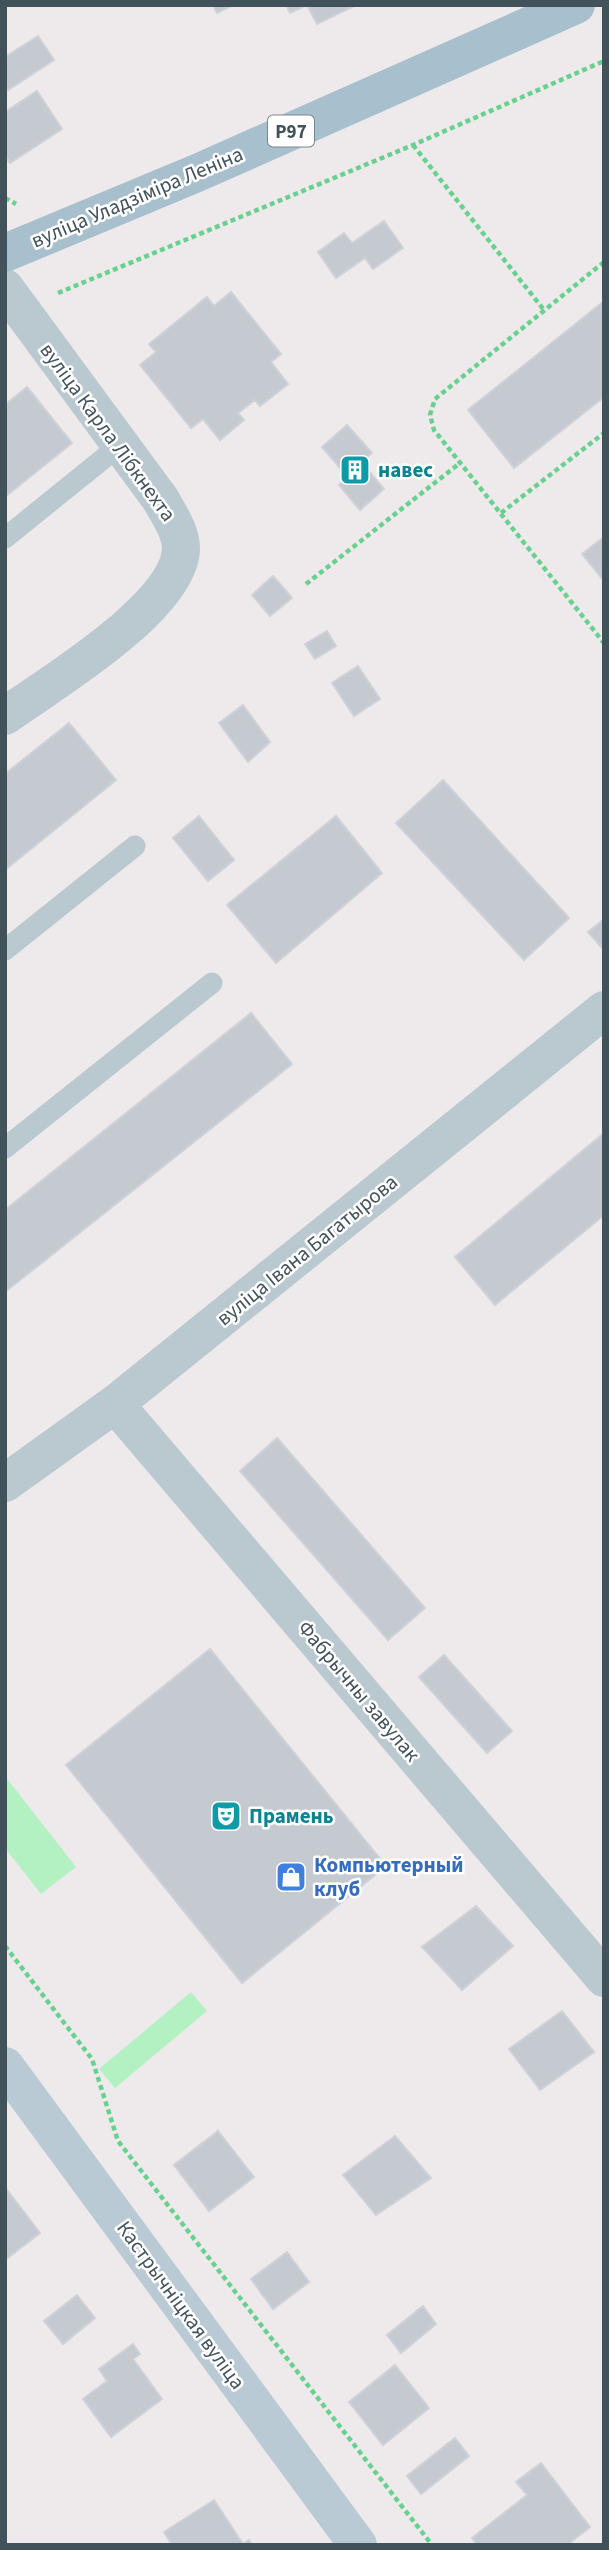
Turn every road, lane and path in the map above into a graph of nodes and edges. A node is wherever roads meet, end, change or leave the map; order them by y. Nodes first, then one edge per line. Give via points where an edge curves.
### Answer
1 (576, 5) edge
2 (604, 61) edge
3 (413, 145) junction
4 (5, 253) edge
5 (604, 262) edge
6 (12, 298) edge
7 (544, 310) junction
8 (604, 433) edge
9 (120, 446) junction
10 (460, 463) junction
11 (501, 513) junction
12 (5, 538) edge
13 (306, 584) dead end
14 (604, 643) edge
15 (5, 716) edge
16 (135, 846) dead end
17 (5, 950) edge
18 (212, 983) dead end
19 (604, 1010) edge
20 (5, 1148) edge
21 (115, 1404) junction
22 (5, 1483) edge
23 (5, 1946) edge
24 (604, 1978) edge
25 (5, 2066) edge
26 (358, 2545) edge
27 (432, 2545) edge

1 - 4 main road, вуліца Уладзіміра Леніна / Р97
2 - 3 path
3 - 6 path
3 - 7 path
5 - 7 path
6 - 9 street, вуліца Карла Лібкнехта
7 - 10 path via 435,399 430,415 434,430
8 - 11 path
9 - 12 lane
9 - 15 street, вуліца Карла Лібкнехта via 175,524 181,548 176,569 126,629
10 - 11 path
10 - 13 path
11 - 14 path
16 - 17 lane
18 - 20 lane
19 - 21 street, вуліца Івана Багатырова
21 - 22 street, вуліца Івана Багатырова
21 - 24 street, Фабрычны завулак
23 - 27 path via 92,2059 118,2141
25 - 26 main road, Кастрычніцкая вуліца

